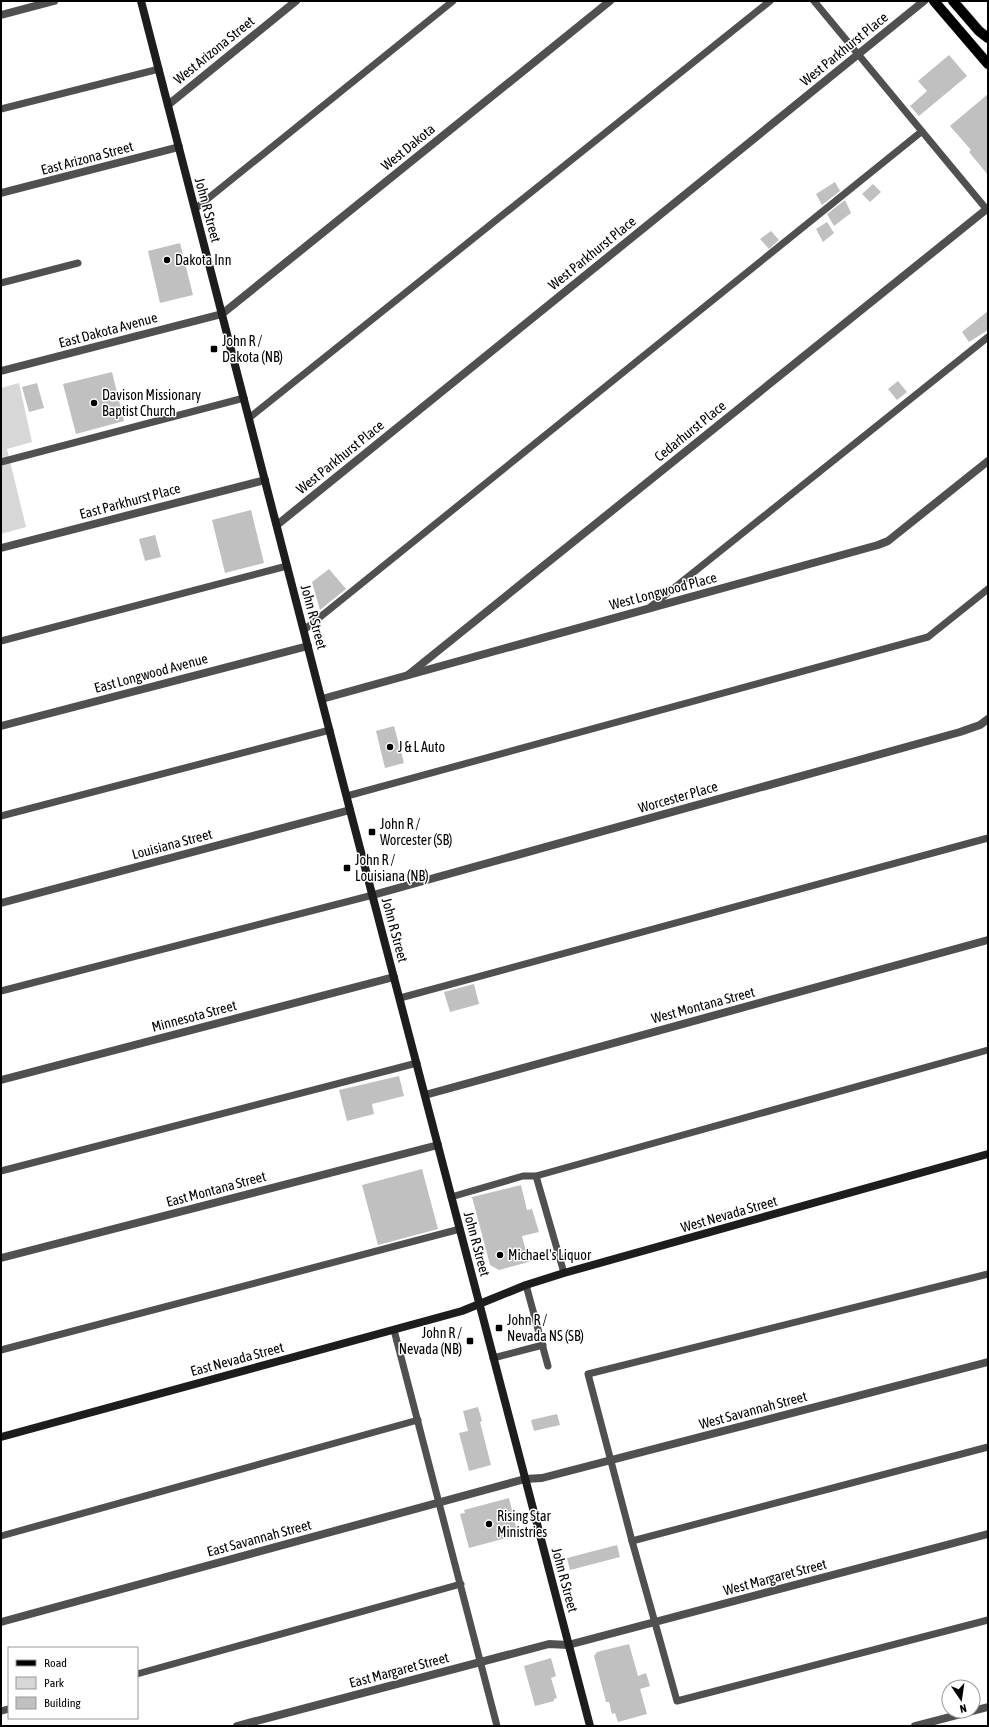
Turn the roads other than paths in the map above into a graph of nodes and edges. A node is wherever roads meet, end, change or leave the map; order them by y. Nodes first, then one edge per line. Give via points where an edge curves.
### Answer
1 (54, 1) edge
2 (141, 1) edge
3 (296, 1) edge
4 (453, 1) edge
5 (610, 1) edge
6 (770, 1) edge
7 (814, 1) edge
8 (924, 1) edge
9 (934, 1) edge
10 (953, 1) edge
11 (1, 15) edge
12 (988, 38) edge
13 (857, 55) junction
14 (988, 64) edge
15 (159, 69) junction
16 (168, 104) junction
17 (1, 109) edge
18 (921, 132) junction
19 (179, 147) junction
20 (1, 194) edge
21 (195, 208) junction
22 (987, 210) edge
23 (78, 263) dead end
24 (1, 283) edge
25 (222, 314) junction
26 (988, 337) edge
27 (1, 371) edge
28 (244, 398) junction
29 (249, 418) junction
30 (988, 461) edge
31 (1, 462) edge
32 (265, 480) junction
33 (277, 525) junction
34 (1, 548) edge
35 (287, 566) junction
36 (988, 589) edge
37 (648, 609) junction
38 (304, 630) junction
39 (1, 640) edge
40 (308, 646) junction
41 (408, 675) junction
42 (322, 699) junction
43 (988, 719) edge
44 (1, 726) edge
45 (330, 730) junction
46 (347, 796) junction
47 (350, 810) junction
48 (1, 816) edge
49 (988, 838) edge
50 (373, 895) junction
51 (1, 903) edge
52 (988, 940) edge
53 (394, 977) junction
54 (1, 991) edge
55 (400, 998) junction
56 (988, 1050) edge
57 (417, 1063) junction
58 (1, 1080) edge
59 (425, 1095) junction
60 (438, 1145) junction
61 (988, 1154) edge
62 (1, 1171) edge
63 (536, 1176) junction
64 (451, 1197) junction
65 (460, 1229) junction
66 (1, 1258) edge
67 (564, 1274) junction
68 (988, 1274) edge
69 (526, 1285) junction
70 (480, 1305) junction
71 (394, 1330) junction
72 (543, 1345) junction
73 (1, 1350) edge
74 (493, 1358) junction
75 (988, 1362) edge
76 (548, 1366) dead end
77 (418, 1420) junction
78 (1, 1437) edge
79 (988, 1447) edge
80 (611, 1461) junction
81 (525, 1479) junction
82 (439, 1502) junction
83 (988, 1534) edge
84 (1, 1536) edge
85 (632, 1541) junction
86 (461, 1584) junction
87 (988, 1620) edge
88 (1, 1622) edge
89 (654, 1622) junction
90 (568, 1645) junction
91 (481, 1662) junction
92 (138, 1674) edge
93 (988, 1707) edge
94 (237, 1726) edge
95 (497, 1726) edge
96 (590, 1726) edge
97 (915, 1726) edge

1 - 11 street
2 - 15 main road, John R Street
3 - 16 street, West Arizona Street
4 - 21 lane
5 - 25 street, West Dakota
6 - 29 lane
7 - 13 lane
8 - 13 street, West Parkhurst Place
9 - 14 main road
10 - 12 main road
13 - 18 lane
13 - 33 street, West Parkhurst Place
15 - 16 main road, John R Street
15 - 17 lane
16 - 19 main road, John R Street
18 - 22 lane
18 - 38 lane
19 - 20 street, East Arizona Street
19 - 21 main road, John R Street
21 - 25 main road, John R Street
22 - 41 street, Cedarhurst Place
23 - 24 lane
25 - 27 street, East Dakota Avenue
25 - 28 main road, John R Street
26 - 37 lane
28 - 29 main road, John R Street
28 - 31 lane
29 - 32 main road, John R Street
30 - 37 street, West Longwood Place via 888,541
32 - 33 main road, John R Street
32 - 34 street, East Parkhurst Place
33 - 35 main road, John R Street
35 - 38 main road, John R Street
35 - 39 lane
36 - 46 lane via 928,637
37 - 41 street, West Longwood Place
38 - 40 main road, John R Street
40 - 42 main road, John R Street
40 - 44 street, East Longwood Avenue
41 - 42 street, West Longwood Place
42 - 45 main road, John R Street
43 - 50 street, Worcester Place via 980,725 960,732
45 - 46 main road, John R Street
45 - 48 lane
46 - 47 main road, John R Street
47 - 50 main road, John R Street
47 - 51 street, Louisiana Street
49 - 55 lane
50 - 53 main road, John R Street
50 - 54 lane
52 - 59 street, West Montana Street
53 - 55 main road, John R Street
53 - 58 street, Minnesota Street
55 - 57 main road, John R Street
56 - 63 lane
57 - 59 main road, John R Street
57 - 62 lane
59 - 60 main road, John R Street
60 - 64 main road, John R Street
60 - 66 street, East Montana Street
61 - 67 main road, West Nevada Street
63 - 64 lane via 523,1176
63 - 67 lane
64 - 65 main road, John R Street
65 - 70 main road, John R Street
65 - 73 lane
67 - 69 main road, West Nevada Street
68 - 80 lane via 588,1374
69 - 70 main road, West Nevada Street
69 - 72 lane
70 - 71 main road, East Nevada Street
70 - 74 main road, John R Street
71 - 77 lane
71 - 78 main road, East Nevada Street
72 - 74 lane
72 - 76 lane
74 - 81 main road, John R Street
75 - 80 street, West Savannah Street
77 - 82 lane
77 - 84 lane
79 - 85 lane
80 - 81 street, West Savannah Street via 542,1478
80 - 85 lane
81 - 82 street, East Savannah Street
81 - 90 main road, John R Street
82 - 86 lane
82 - 88 street, East Savannah Street
83 - 89 street, West Margaret Street
85 - 89 lane
86 - 91 lane
86 - 92 lane
87 - 89 lane via 677,1701
89 - 90 street, West Margaret Street
90 - 91 street, East Margaret Street via 549,1644
90 - 96 main road, John R Street
91 - 94 street, East Margaret Street
91 - 95 lane
93 - 97 street

